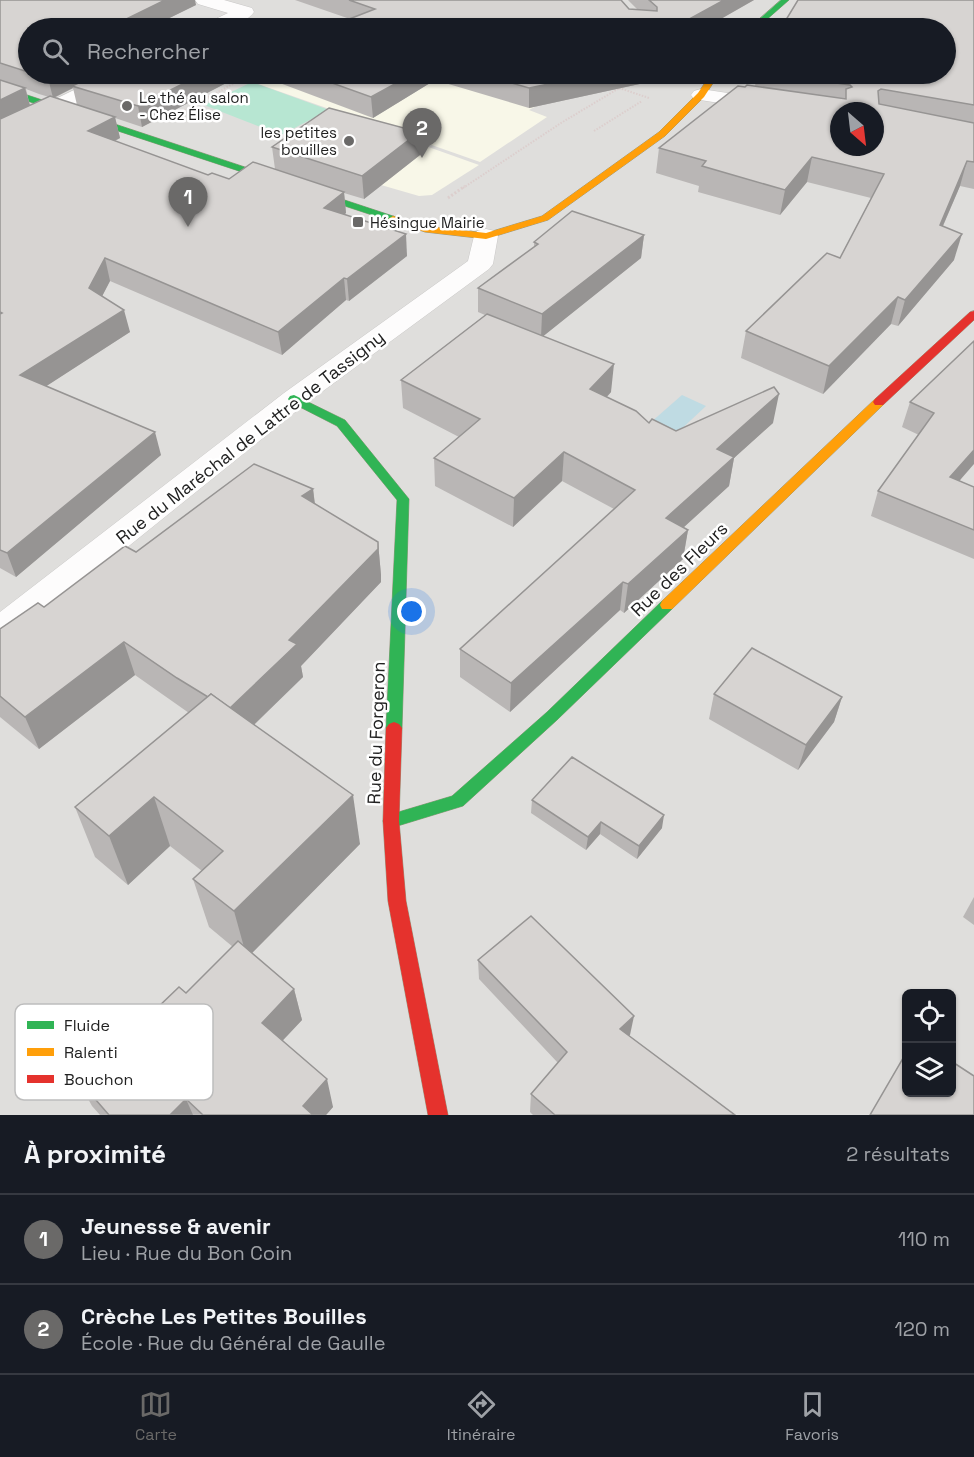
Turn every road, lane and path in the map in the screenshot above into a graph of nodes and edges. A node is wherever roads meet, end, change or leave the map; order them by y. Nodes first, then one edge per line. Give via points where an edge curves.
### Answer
1 (204, 0) edge
2 (785, 0) edge
3 (233, 18) edge
4 (764, 18) edge
5 (102, 84) edge
6 (231, 84) edge
7 (624, 84) edge
8 (708, 84) edge
9 (0, 89) edge
10 (701, 95) junction
11 (648, 97) dead end
12 (56, 107) junction
13 (830, 115) edge
14 (594, 131) dead end
15 (0, 134) edge
16 (139, 135) junction
17 (444, 200) dead end
18 (486, 236) junction
19 (974, 314) edge
20 (294, 399) junction
21 (0, 631) edge
22 (391, 821) junction
23 (438, 1115) edge

1 - 3 street via 245,12
2 - 4 street
5 - 12 street
6 - 16 path
7 - 17 path
8 - 10 street
9 - 12 street
10 - 13 street
10 - 18 street via 662,134 545,218
11 - 14 path
12 - 15 street
12 - 16 street
16 - 18 street via 425,230
18 - 20 street, Rue du Maréchal de Lattre de Tassigny via 480,264
19 - 22 street, Rue des Fleurs via 552,716 457,801
20 - 21 street, Rue du Maréchal de Lattre de Tassigny
20 - 22 street, Rue du Forgeron via 341,423 403,499
22 - 23 street, Rue du Forgeron via 397,901

